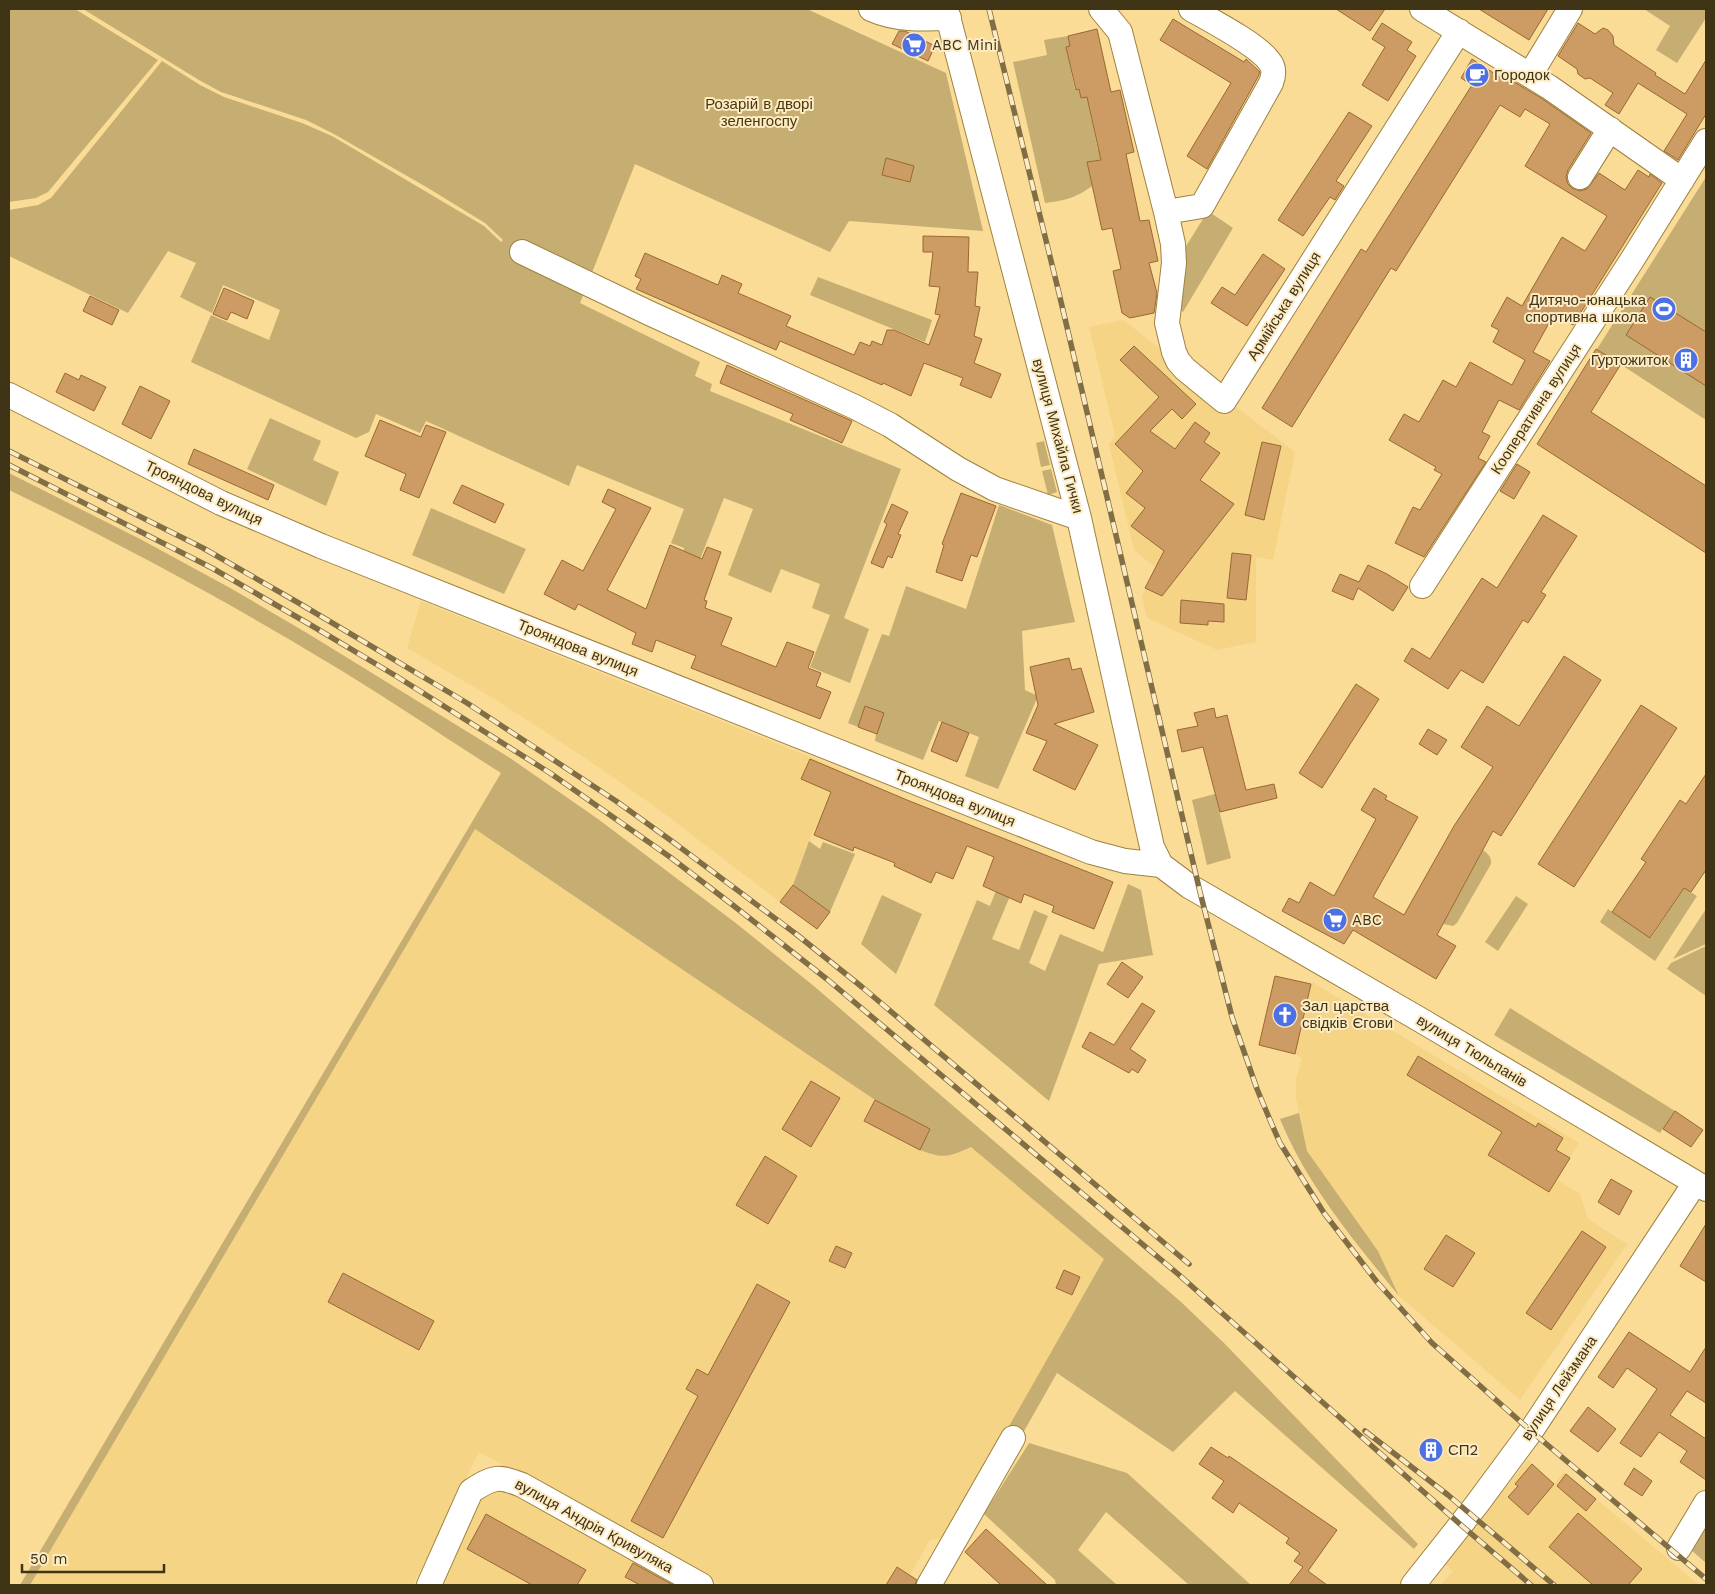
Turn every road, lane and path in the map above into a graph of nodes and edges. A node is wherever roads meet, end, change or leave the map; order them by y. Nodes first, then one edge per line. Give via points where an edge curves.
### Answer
1 (870, 9) edge
2 (1101, 9) edge
3 (1190, 9) edge
4 (1422, 9) edge
5 (1570, 9) edge
6 (947, 13) edge
7 (1459, 31) junction
8 (1530, 75) junction
9 (1610, 129) junction
10 (1706, 141) edge
11 (1580, 177) dead end
12 (1682, 180) junction
13 (1166, 212) junction
14 (522, 252) dead end
15 (9, 396) edge
16 (1079, 518) junction
17 (1422, 586) dead end
18 (1161, 865) junction
19 (1701, 1186) edge
20 (1013, 1438) dead end
21 (1706, 1503) edge
22 (1679, 1548) dead end
23 (429, 1585) edge
24 (701, 1585) edge
25 (929, 1585) edge
26 (1413, 1585) edge

1 - 6 street via 913,20
2 - 13 street, Армійська вулиця via 1120,32
3 - 13 street via 1257,49 1271,62 1274,76 1202,206
4 - 7 street
5 - 8 street
6 - 16 street, вулиця Михайла Гички
7 - 8 street
7 - 13 street, Армійська вулиця via 1224,401 1185,369 1174,352 1167,323 1174,263
8 - 9 street
9 - 11 street
9 - 12 street
10 - 12 street, Кооперативна вулиця
12 - 17 street, Кооперативна вулиця
14 - 16 street via 855,407 995,489
15 - 18 street, Трояндова вулиця via 221,503 321,546 1092,852 1125,861
16 - 18 street, вулиця Михайла Гички via 1152,847
18 - 19 street, вулиця Тюльпанів via 1189,886
19 - 26 street, вулиця Лейзмана via 1531,1431
20 - 25 street
21 - 22 street
23 - 24 street, вулиця Андрія Кривуляка via 471,1491 495,1478 506,1478 522,1485

